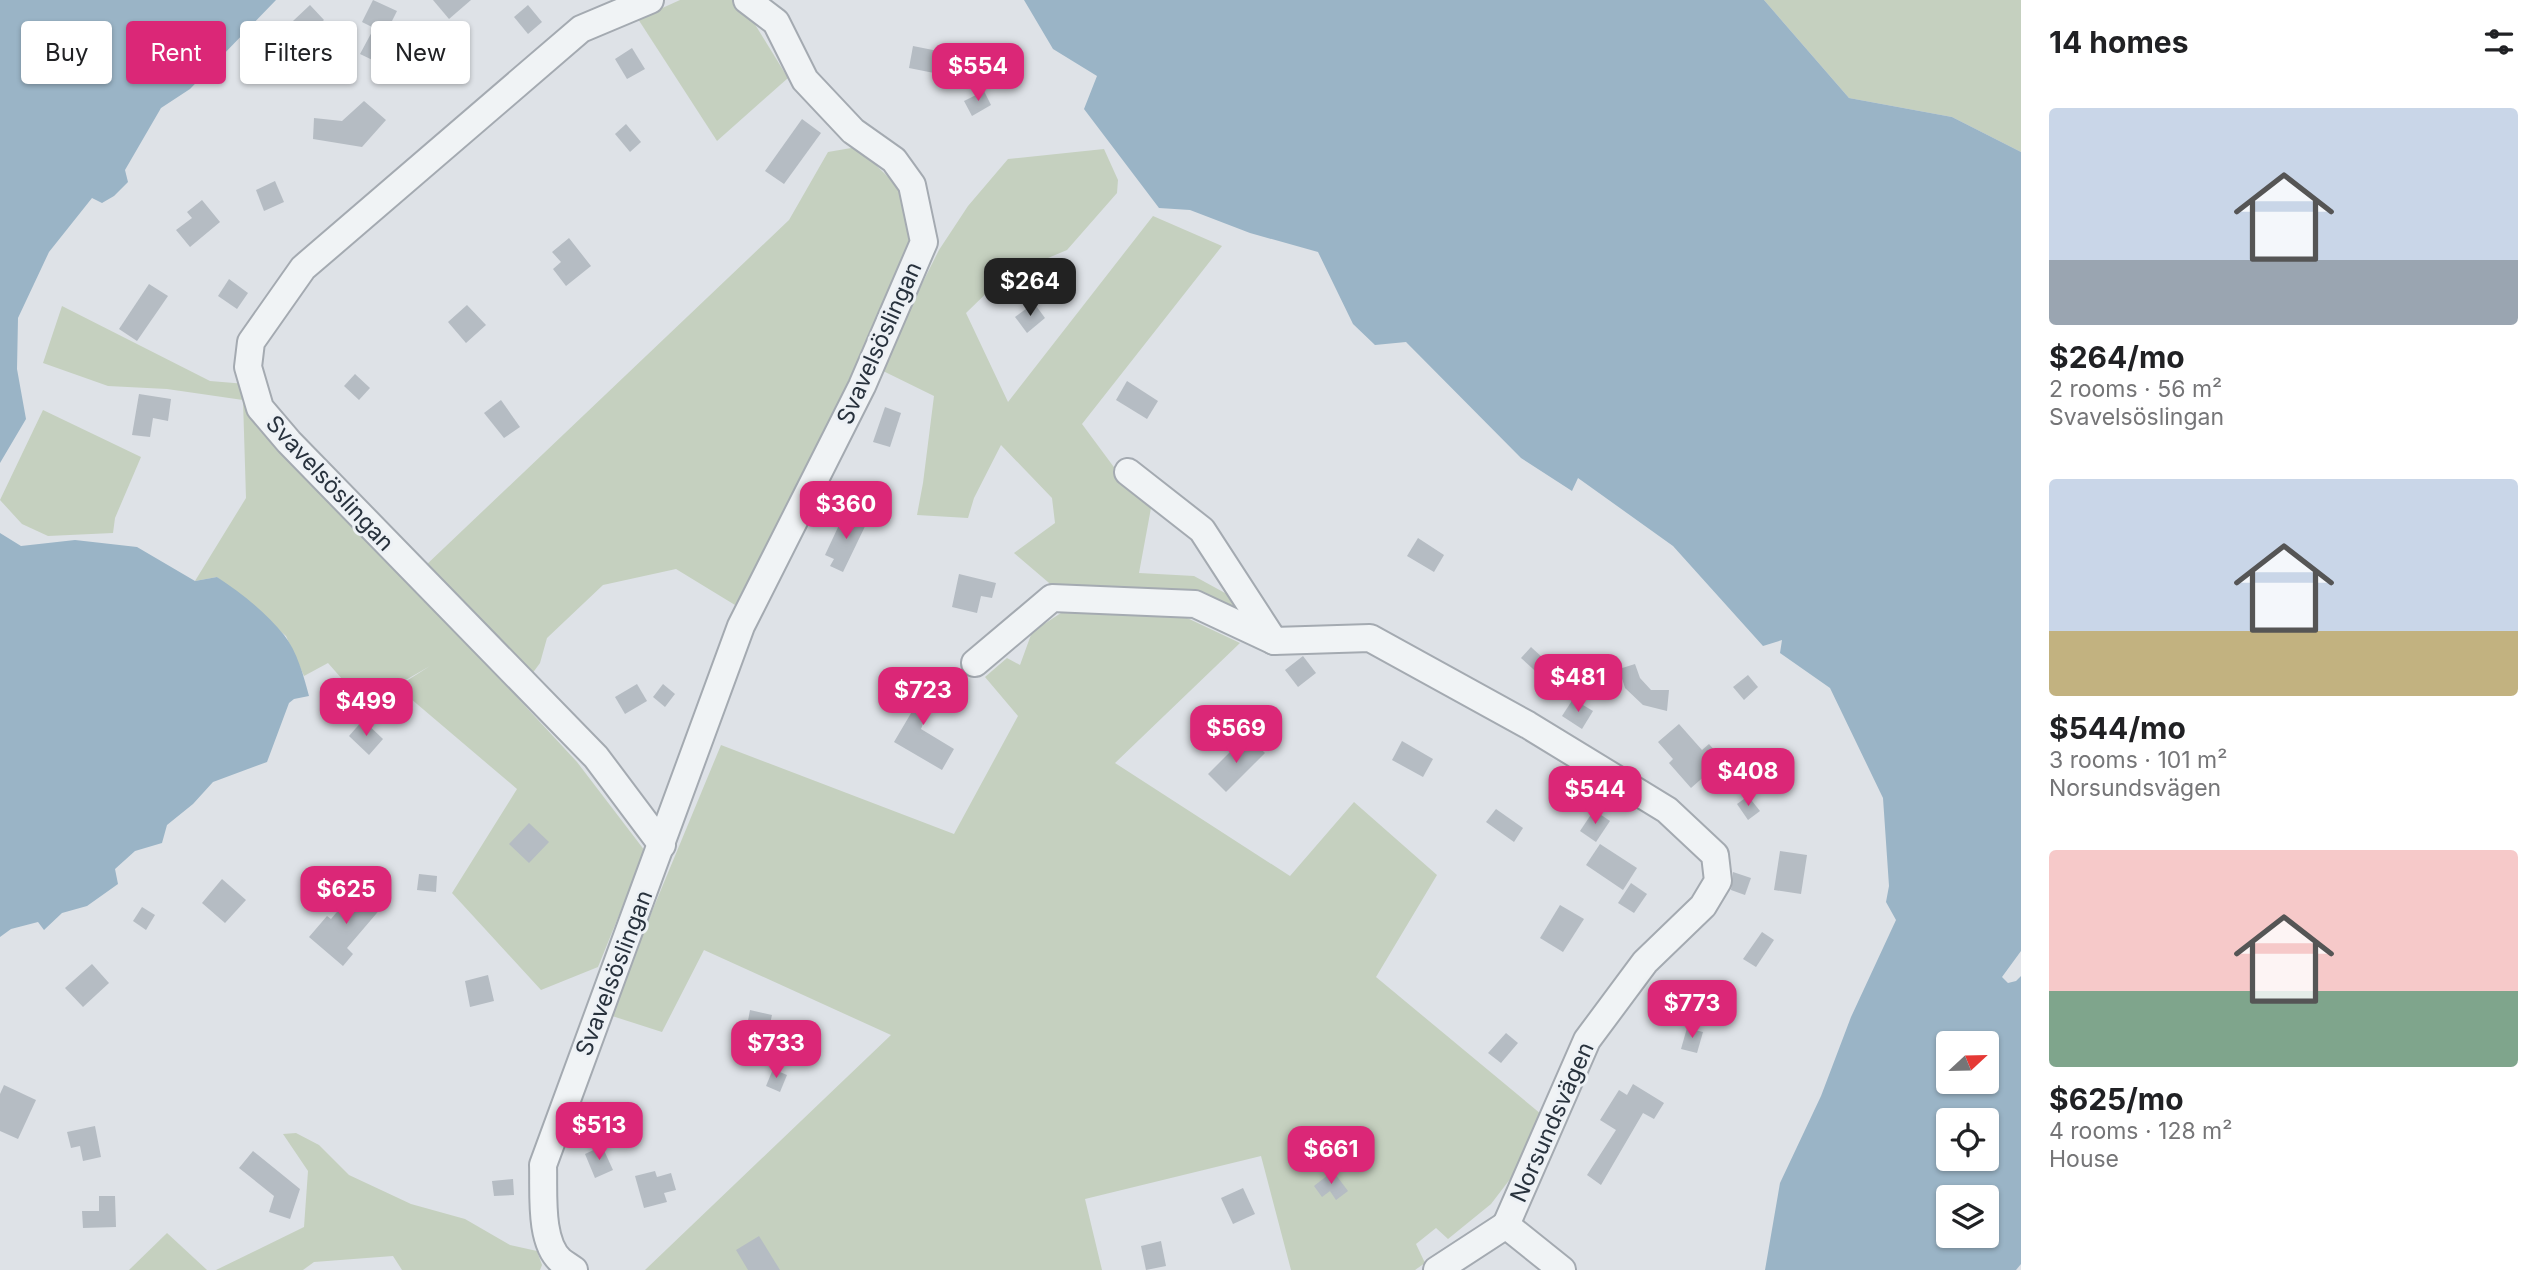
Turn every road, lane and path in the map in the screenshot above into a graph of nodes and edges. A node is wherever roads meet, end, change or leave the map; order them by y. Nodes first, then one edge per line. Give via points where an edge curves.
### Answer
1 (650, 0) edge
2 (747, 0) edge
3 (1128, 472) dead end
4 (1274, 641) junction
5 (975, 663) dead end
6 (662, 845) junction
7 (1506, 1225) junction
8 (575, 1270) edge
9 (1437, 1270) edge
10 (1562, 1270) edge

1 - 6 street, Svavelsöslingan via 581,29 303,268 251,342 248,367 260,408 289,442 596,757
2 - 6 street, Svavelsöslingan via 776,22 805,80 853,131 894,160 912,185 924,243 862,386 741,626
3 - 4 street via 1202,530
4 - 5 street, Norsundsvägen via 1195,604 1052,598
4 - 7 street, Norsundsvägen via 1370,638 1528,725 1667,810 1715,855 1718,881 1703,906 1645,962 1587,1040
6 - 8 street, Svavelsöslingan via 543,1165 549,1244 559,1260
7 - 9 street
7 - 10 street

